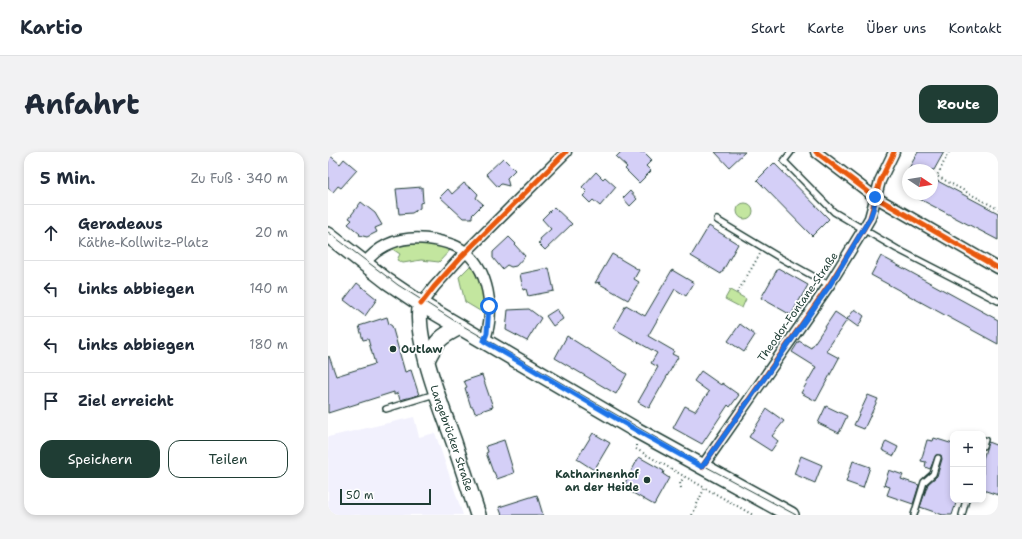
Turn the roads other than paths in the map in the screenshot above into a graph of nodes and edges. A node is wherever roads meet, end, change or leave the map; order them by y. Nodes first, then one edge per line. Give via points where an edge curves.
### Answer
1 (566, 152) edge
2 (791, 152) edge
3 (816, 152) edge
4 (894, 152) edge
5 (875, 197) junction
6 (717, 220) dead end
7 (863, 230) junction
8 (328, 235) edge
9 (463, 255) junction
10 (364, 264) junction
11 (998, 268) edge
12 (830, 285) junction
13 (998, 301) edge
14 (421, 304) junction
15 (460, 327) junction
16 (484, 341) junction
17 (427, 360) junction
18 (437, 394) junction
19 (386, 409) dead end
20 (938, 458) dead end
21 (702, 467) junction
22 (965, 503) edge
23 (478, 515) edge
24 (791, 515) edge
25 (914, 515) edge
26 (962, 515) edge

1 - 9 street
2 - 7 lane via 784,161 834,212
3 - 5 street
4 - 5 street, Theodor-Fontane-Straße
5 - 7 street, Theodor-Fontane-Straße via 874,207
5 - 11 street
6 - 12 lane
7 - 12 street, Theodor-Fontane-Straße
7 - 13 lane
8 - 10 main road
9 - 10 street via 461,249 442,241 406,238 383,246
9 - 14 street
9 - 16 street via 479,268 488,292 489,313
10 - 14 main road
12 - 21 street, Theodor-Fontane-Straße
14 - 15 main road
14 - 17 main road, Langebrücker Straße via 420,325
15 - 16 main road
15 - 17 main road via 441,337
16 - 21 main road
17 - 18 main road, Langebrücker Straße
18 - 19 lane
18 - 23 main road, Langebrücker Straße
20 - 25 lane via 933,474 924,482
21 - 24 main road
22 - 26 lane

